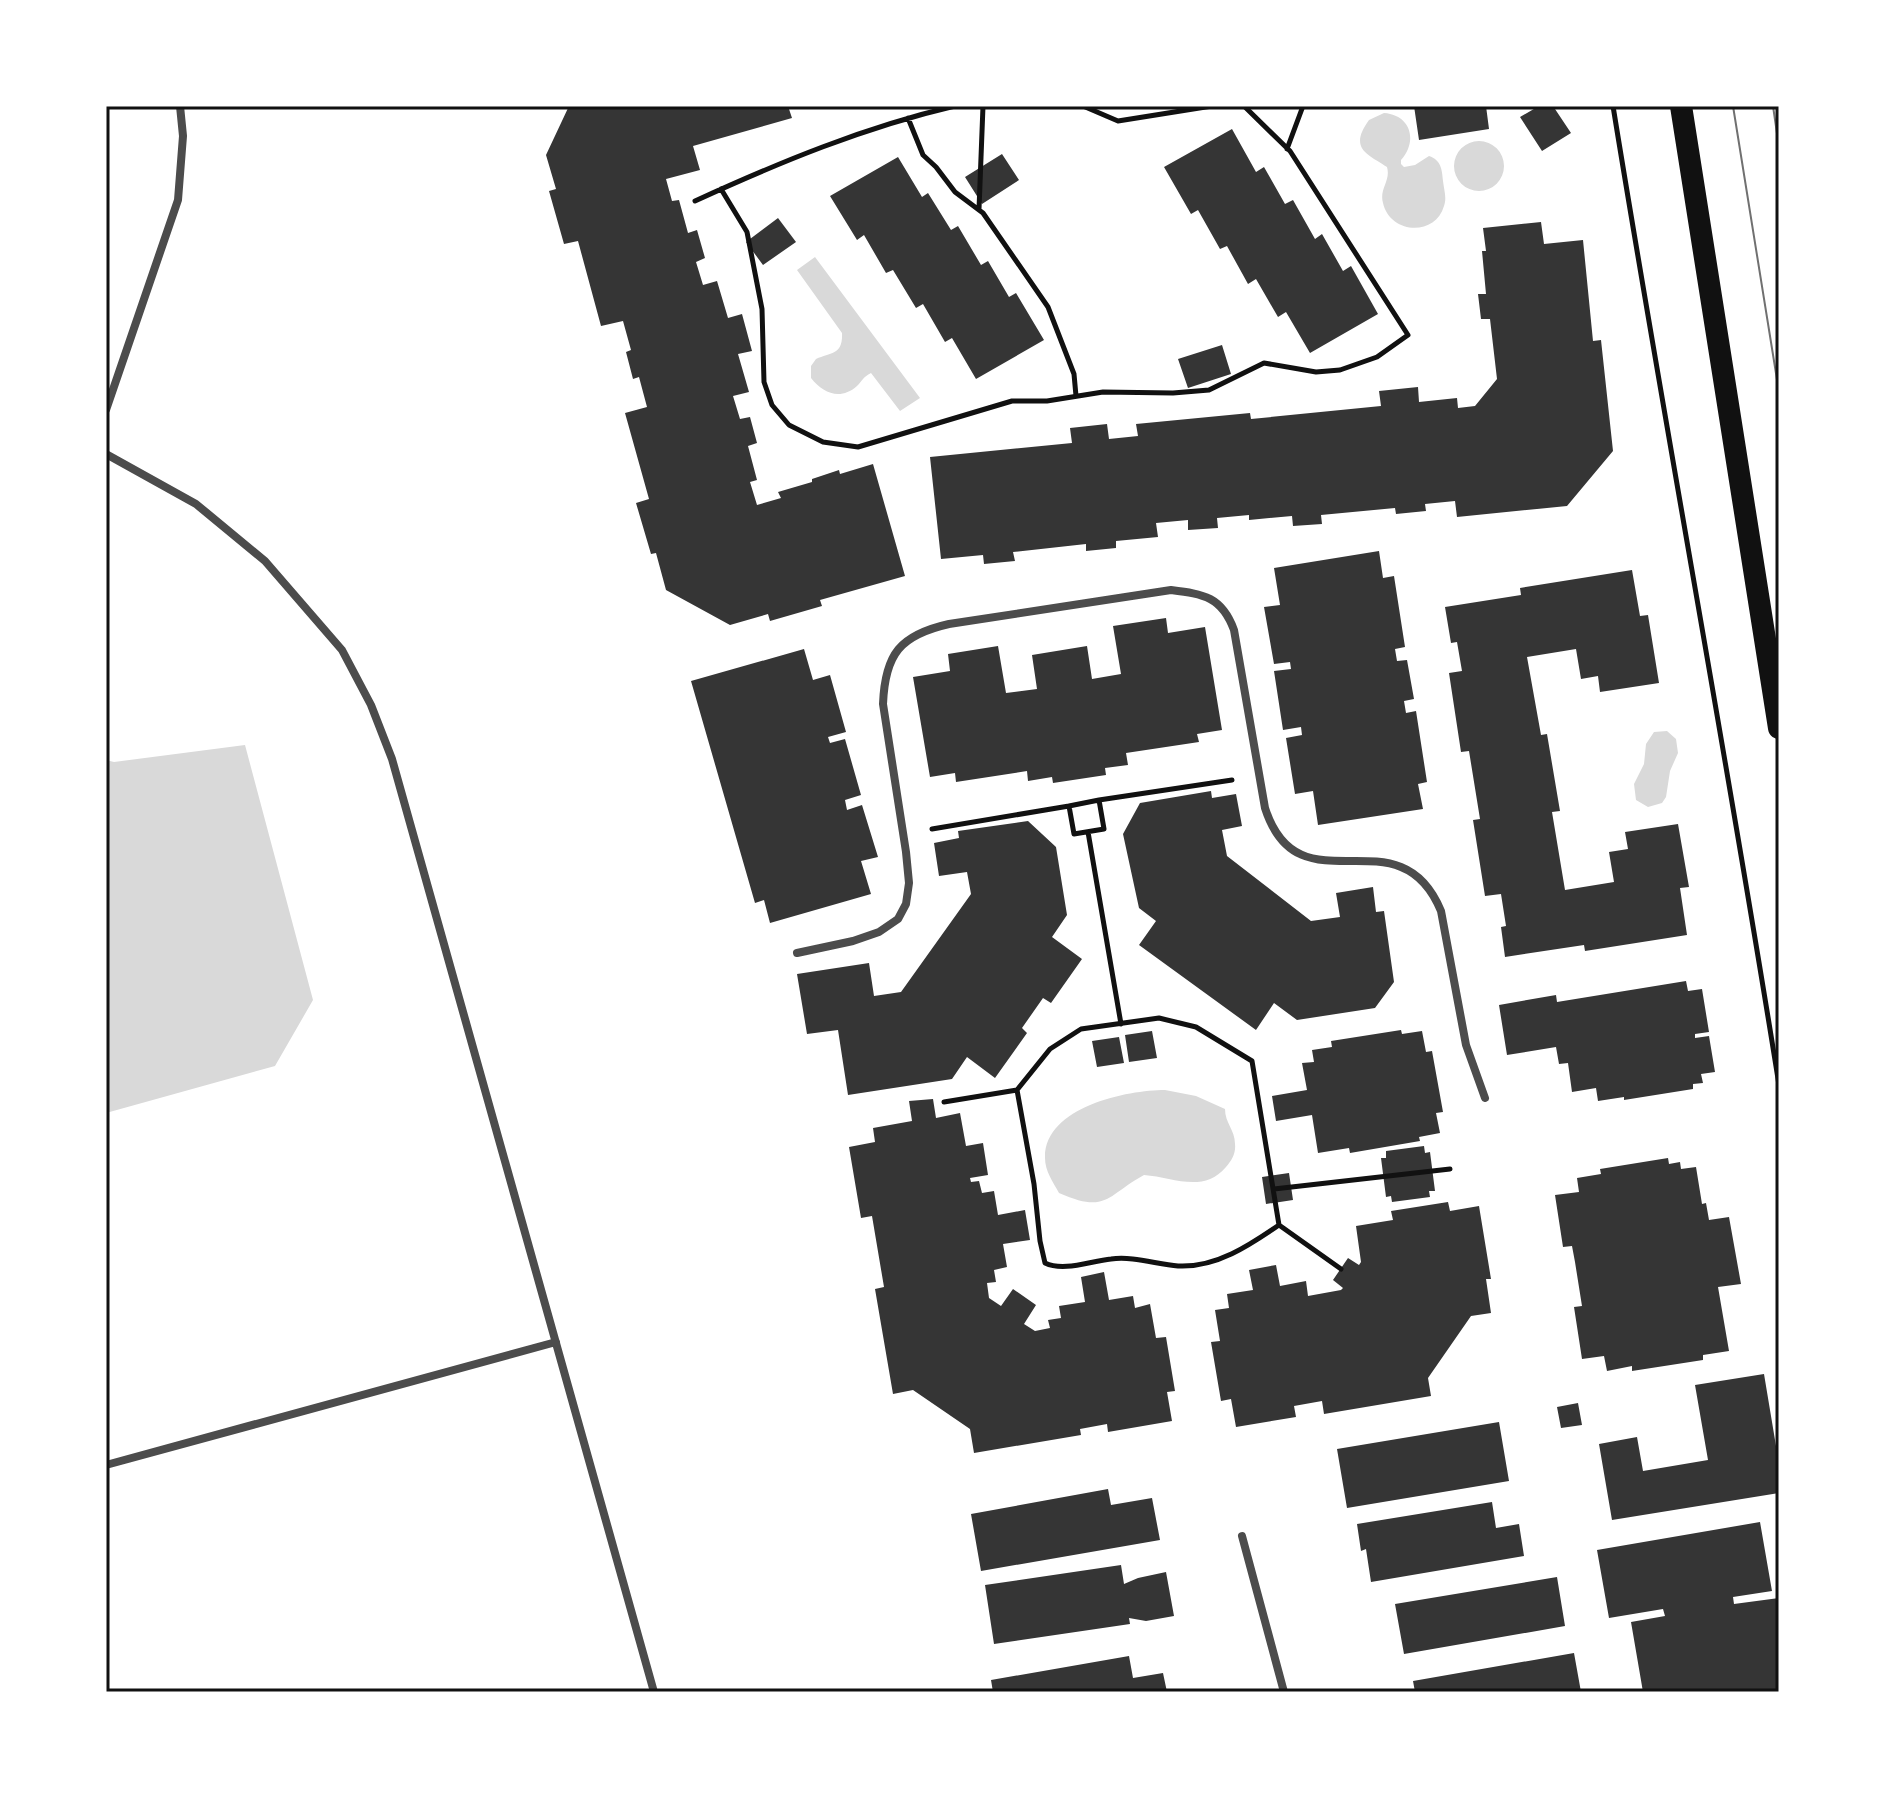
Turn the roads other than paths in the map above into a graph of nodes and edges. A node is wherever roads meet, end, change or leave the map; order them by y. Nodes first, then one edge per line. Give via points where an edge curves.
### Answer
1 (180, 106) edge
2 (1681, 106) edge
3 (106, 410) edge
4 (106, 454) edge
5 (1779, 728) edge
6 (797, 953) dead end
7 (1485, 1098) dead end
8 (556, 1342) junction
9 (106, 1465) edge
10 (1242, 1536) dead end
11 (654, 1692) edge
12 (1284, 1692) edge

1 - 3 street via 178,200
2 - 5 highway
4 - 8 street via 196,504 265,561 342,650 371,705 392,759
6 - 7 street via 879,932 898,919 906,904 909,883 883,704 891,660 903,643 923,630 949,624 1171,590 1197,593 1217,602 1234,630 1259,775 1272,829 1283,844 1323,861 1401,865 1433,892 1466,1045
8 - 9 street
8 - 11 street
10 - 12 street

